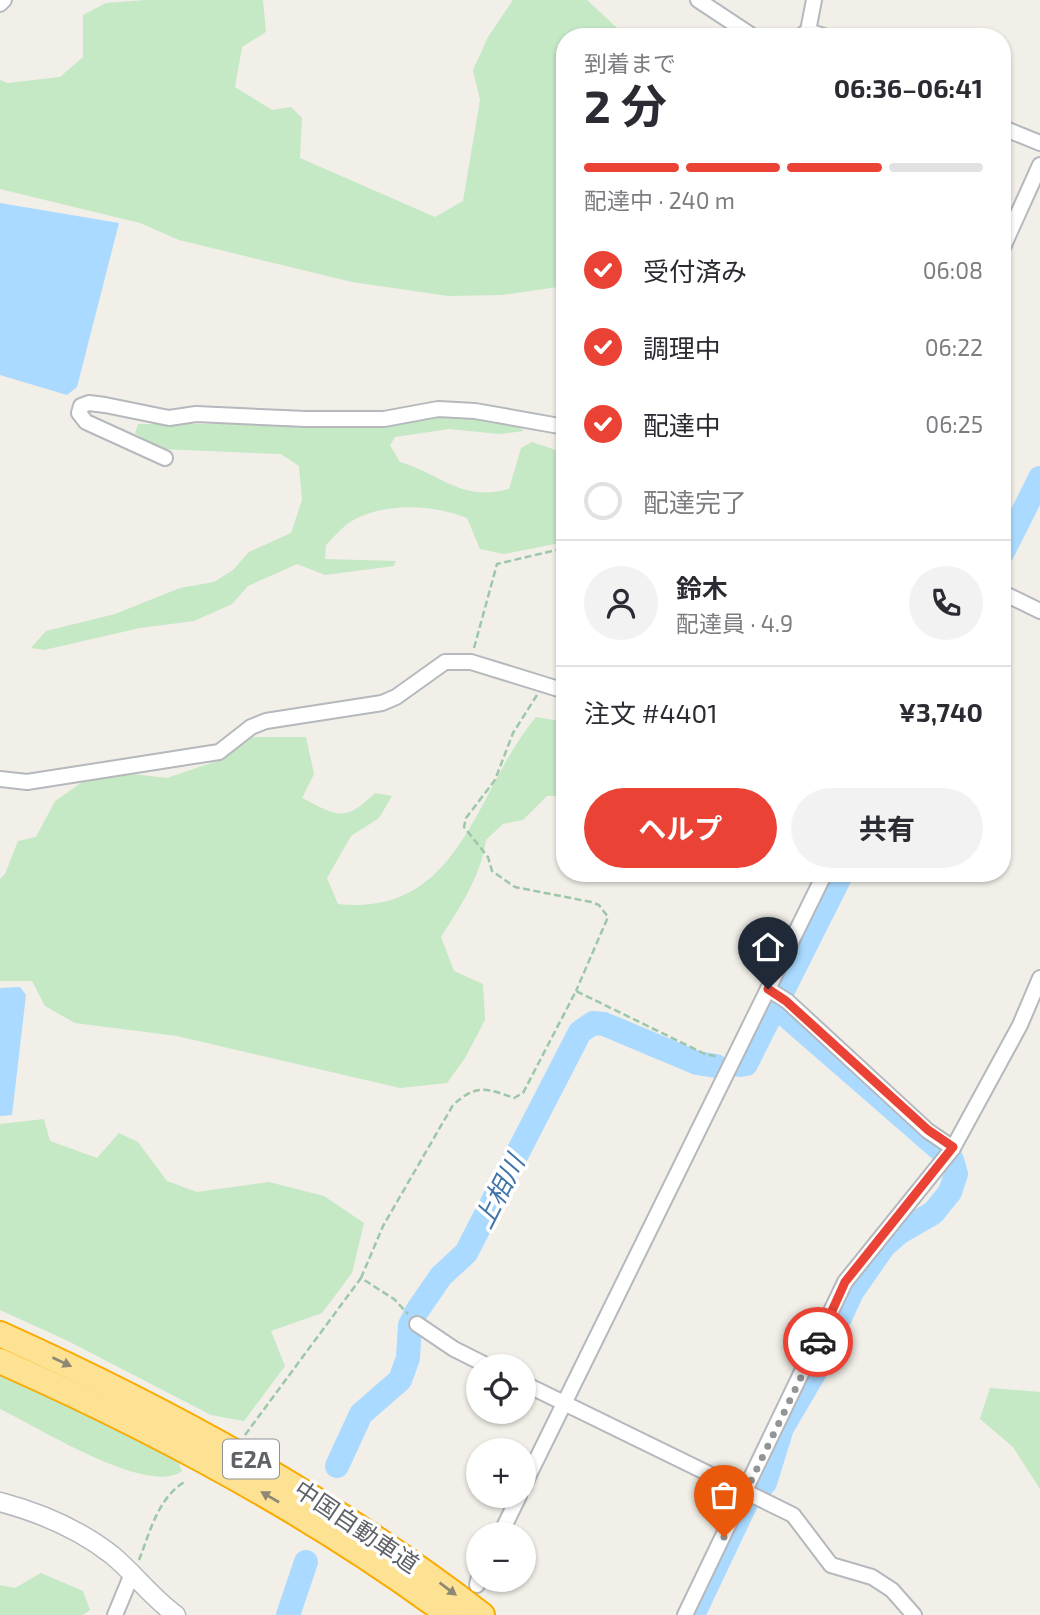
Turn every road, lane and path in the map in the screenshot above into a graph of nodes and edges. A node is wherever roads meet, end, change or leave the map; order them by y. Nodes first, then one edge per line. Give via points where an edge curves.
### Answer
1 (4, 0) edge
2 (698, 0) edge
3 (814, 0) edge
4 (0, 4) edge
5 (740, 28) edge
6 (805, 28) edge
7 (1011, 131) edge
8 (1040, 143) edge
9 (1040, 165) edge
10 (1011, 229) edge
11 (556, 425) edge
12 (165, 458) dead end
13 (556, 550) edge
14 (1011, 597) edge
15 (1040, 611) edge
16 (471, 662) junction
17 (543, 684) junction
18 (556, 688) edge
19 (0, 779) edge
20 (821, 882) edge
21 (1040, 978) edge
22 (576, 991) junction
23 (771, 991) junction
24 (733, 1061) junction
25 (949, 1152) junction
26 (361, 1278) junction
27 (417, 1324) joint
28 (0, 1334) edge
29 (466, 1355) edge
30 (0, 1361) edge
31 (536, 1389) edge
32 (565, 1403) junction
33 (245, 1435) dead end
34 (536, 1461) edge
35 (186, 1481) dead end
36 (746, 1490) junction
37 (0, 1502) edge
38 (132, 1574) junction
39 (115, 1615) edge
40 (176, 1615) edge
41 (449, 1615) edge
42 (482, 1615) edge
43 (685, 1615) edge
44 (914, 1615) edge

1 - 4 street
2 - 5 street
3 - 6 street
7 - 8 street
9 - 10 street
11 - 12 street via 438,409 384,419 196,414 169,418 97,404 81,406 79,413 86,422
13 - 16 path via 496,564
14 - 15 street
16 - 17 street
16 - 19 street via 444,662 382,702 266,721 219,752 27,782
17 - 18 street
17 - 22 path via 513,733 495,780 464,827 488,857 492,871 515,887 591,902 608,917
20 - 23 street
21 - 25 street via 1020,1025
22 - 24 path via 705,1054
22 - 26 path via 523,1093 514,1098 487,1089 468,1091 453,1105 383,1226
23 - 24 street
23 - 25 street
24 - 32 street
25 - 36 street via 845,1282
26 - 27 path via 394,1299
26 - 33 path
27 - 29 street
28 -> 42 highway, 中国自動車道 / E2A via 155,1407 302,1488
41 -> 30 highway, 中国自動車道 / E2A via 340,1538 223,1469
31 - 32 street
32 - 34 street
32 - 36 street
35 - 38 path via 164,1501
36 - 43 street
36 - 44 street via 793,1515 831,1564 872,1577 892,1590
37 - 38 street via 51,1518 82,1534
38 - 39 street
38 - 40 street

